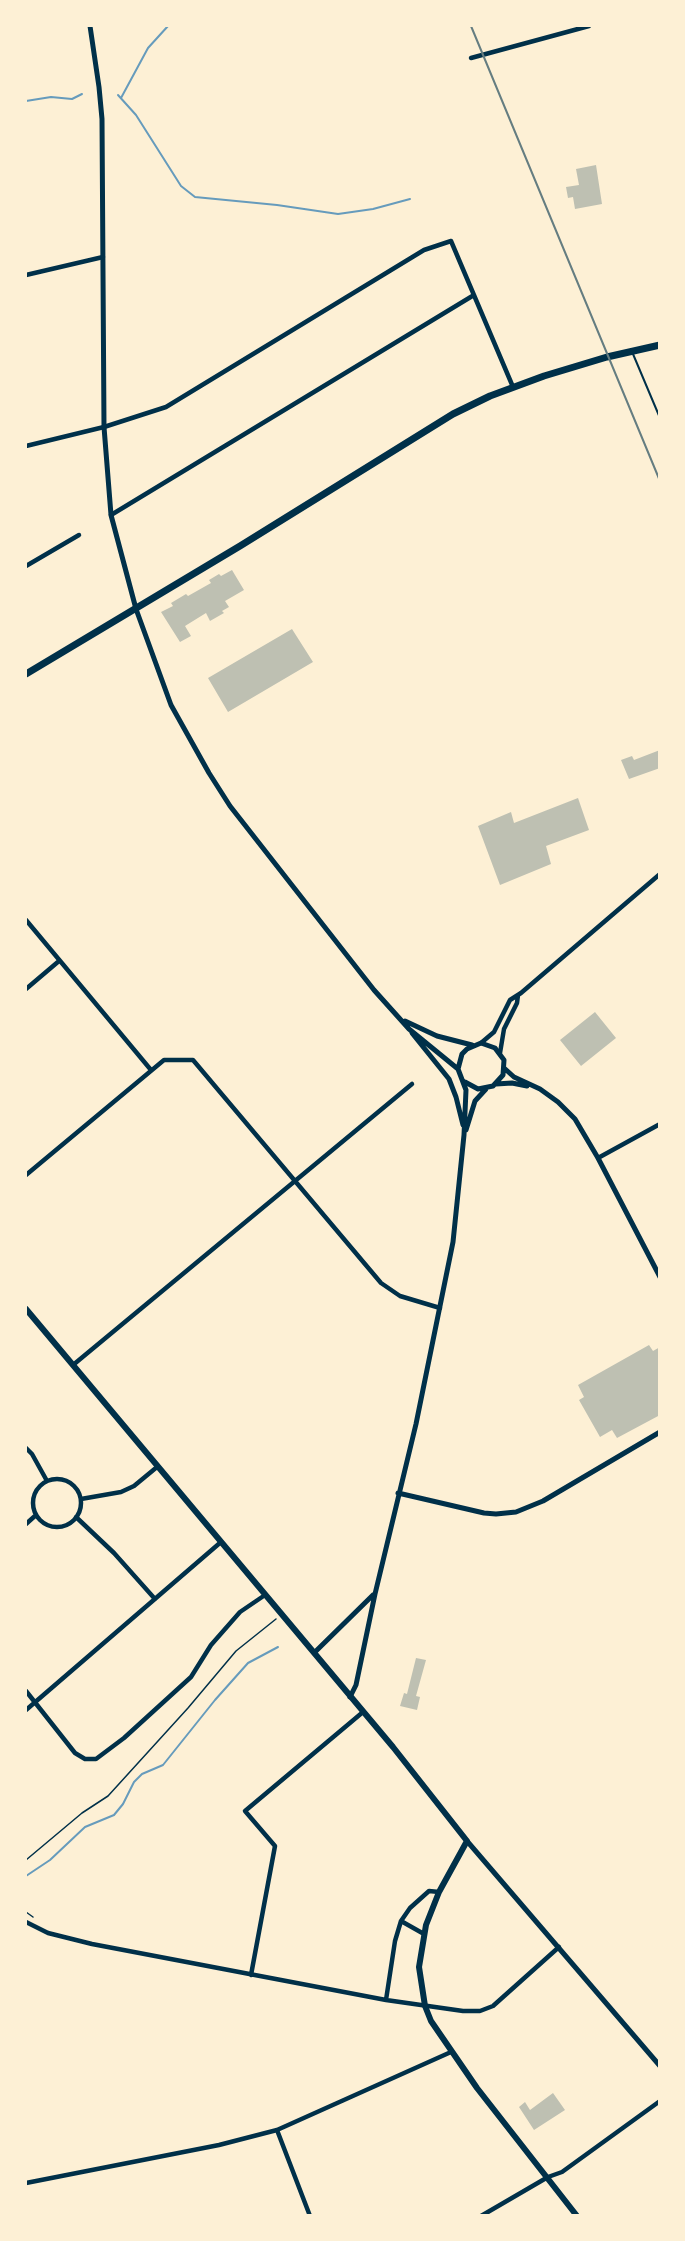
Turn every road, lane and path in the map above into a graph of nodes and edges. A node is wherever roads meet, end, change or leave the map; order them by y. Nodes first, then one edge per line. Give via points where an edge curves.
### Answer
1 (90, 26) edge
2 (590, 26) edge
3 (471, 58) dead end
4 (103, 257) junction
5 (26, 275) edge
6 (474, 295) junction
7 (660, 345) edge
8 (632, 351) junction
9 (513, 387) junction
10 (660, 418) edge
11 (104, 428) junction
12 (26, 446) edge
13 (111, 515) junction
14 (79, 535) dead end
15 (26, 566) edge
16 (136, 609) junction
17 (26, 674) edge
18 (660, 874) edge
19 (26, 920) edge
20 (59, 961) junction
21 (26, 989) edge
22 (518, 995) junction
23 (400, 1018) junction
24 (409, 1029) junction
25 (481, 1043) junction
26 (473, 1045) junction
27 (500, 1053) junction
28 (504, 1068) junction
29 (458, 1069) junction
30 (152, 1070) junction
31 (465, 1082) junction
32 (412, 1084) dead end
33 (496, 1084) junction
34 (486, 1089) junction
35 (540, 1089) junction
36 (660, 1124) edge
37 (464, 1132) junction
38 (598, 1158) junction
39 (26, 1175) edge
40 (294, 1180) junction
41 (659, 1273) edge
42 (440, 1308) junction
43 (26, 1309) edge
44 (73, 1365) junction
45 (660, 1432) edge
46 (26, 1448) edge
47 (157, 1467) junction
48 (46, 1481) junction
49 (398, 1493) junction
50 (81, 1499) junction
51 (36, 1515) junction
52 (76, 1517) junction
53 (26, 1524) edge
54 (221, 1542) junction
55 (375, 1594) junction
56 (265, 1595) junction
57 (155, 1599) junction
58 (282, 1615) junction
59 (315, 1652) junction
60 (26, 1691) edge
61 (350, 1697) junction
62 (34, 1702) junction
63 (26, 1710) edge
64 (363, 1712) junction
65 (467, 1841) junction
66 (26, 1860) edge
67 (439, 1892) junction
68 (26, 1922) edge
69 (401, 1922) junction
70 (423, 1934) junction
71 (559, 1947) junction
72 (251, 1975) junction
73 (386, 2000) junction
74 (424, 2006) junction
75 (451, 2052) junction
76 (660, 2066) edge
77 (660, 2101) edge
78 (277, 2130) junction
79 (548, 2177) junction
80 (26, 2183) edge
81 (310, 2216) edge
82 (482, 2216) edge
83 (577, 2216) edge

1 - 4 street via 102,119
2 - 3 street
4 - 5 street
4 - 11 street
6 - 9 street
6 - 11 street via 451,241 424,250 166,407
6 - 13 street
7 - 8 main road
8 - 9 main road
8 - 10 lane
9 - 16 main road via 453,414
11 - 12 street
11 - 13 street
13 - 16 street
14 - 15 street
16 - 17 main road
16 - 23 street via 171,705 209,773 321,924
18 - 22 street
19 - 20 street
20 - 21 street
20 - 30 street
22 - 25 street via 510,1000 494,1032
22 - 27 street via 504,1029
23 - 24 street
23 - 26 street via 437,1036
24 - 29 street
24 - 37 street via 449,1079
25 - 26 street
25 - 27 street
26 - 29 street via 462,1054
27 - 28 street
28 - 33 street
28 - 35 street
29 - 31 street
30 - 39 street
30 - 40 street via 164,1060 193,1060
31 - 34 street
31 - 37 street
32 - 40 street
33 - 34 street
33 - 35 street
34 - 37 street via 475,1101
35 - 38 street via 575,1119
36 - 38 street
37 - 42 street via 453,1242
38 - 41 street
40 - 42 street via 381,1283 400,1296
40 - 44 street
42 - 49 street
43 - 44 main road
44 - 47 main road
45 - 49 street via 516,1512 484,1513
46 - 48 street
47 - 50 street via 121,1492
47 - 54 main road
48 - 50 street via 63,1479 71,1483
48 - 51 street via 33,1496
49 - 55 street
50 - 52 street
51 - 52 street via 42,1522 60,1527
51 - 53 street
52 - 57 street
54 - 56 main road
54 - 57 street
55 - 59 street
55 - 61 street via 356,1685
56 - 58 main road
56 - 62 street via 240,1612 211,1645 191,1677 101,1757 85,1758 75,1753
57 - 62 street
58 - 59 main road
58 - 66 path via 236,1651 108,1796
59 - 61 main road
60 - 62 street
61 - 64 main road
62 - 63 street
64 - 65 main road
64 - 72 street via 245,1811 275,1846
65 - 67 main road
65 - 71 street
67 - 69 street via 429,1892 420,1898
67 - 70 main road
68 - 72 street via 48,1933 92,1944
69 - 70 street
69 - 73 street
70 - 74 main road via 419,1966
71 - 74 street via 493,2006 480,2011
71 - 76 street
72 - 73 street
73 - 74 street
74 - 75 main road
75 - 78 street
75 - 79 main road
77 - 79 street via 562,2172
78 - 80 street
78 - 81 street
79 - 82 street
79 - 83 main road

